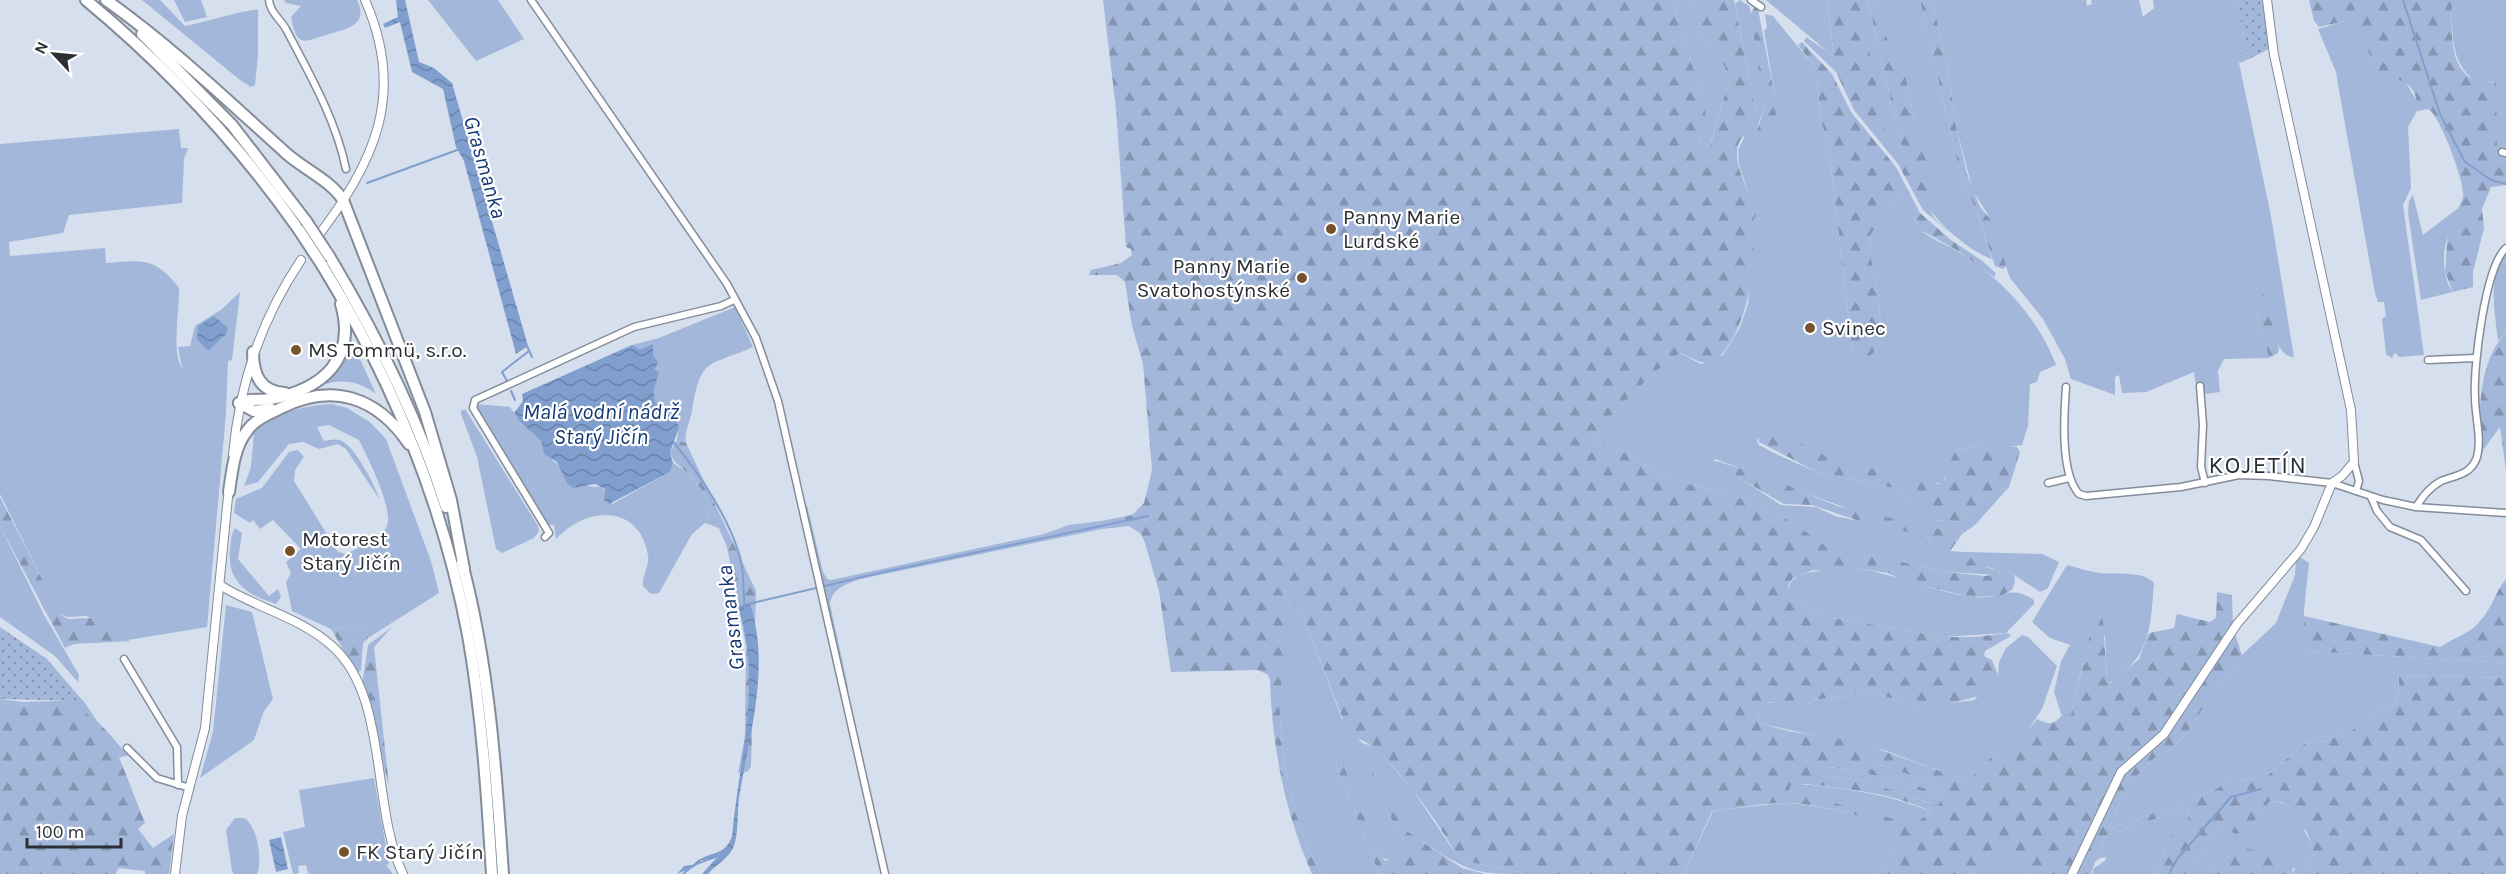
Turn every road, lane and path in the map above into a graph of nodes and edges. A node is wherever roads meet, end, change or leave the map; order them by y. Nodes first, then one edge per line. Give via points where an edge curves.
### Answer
1 (86, 0) edge
2 (105, 0) edge
3 (268, 0) edge
4 (364, 0) edge
5 (531, 0) edge
6 (1751, 0) edge
7 (2267, 0) edge
8 (1761, 7) dead end
9 (346, 169) dead end
10 (343, 200) junction
11 (302, 225) junction
12 (313, 244) dead end
13 (2506, 248) edge
14 (301, 260) dead end
15 (326, 260) junction
16 (330, 278) junction
17 (734, 300) junction
18 (253, 352) junction
19 (2475, 358) junction
20 (2428, 360) dead end
21 (2200, 386) dead end
22 (2066, 387) dead end
23 (288, 393) junction
24 (239, 403) junction
25 (286, 405) junction
26 (419, 462) junction
27 (2354, 462) junction
28 (2342, 476) junction
29 (2069, 478) junction
30 (2048, 483) dead end
31 (2205, 483) junction
32 (2332, 483) junction
33 (2346, 488) junction
34 (2356, 491) junction
35 (229, 492) junction
36 (2371, 496) junction
37 (2416, 507) junction
38 (2506, 513) edge
39 (545, 537) dead end
40 (464, 569) junction
41 (220, 585) junction
42 (2466, 591) dead end
43 (124, 659) dead end
44 (127, 748) dead end
45 (178, 785) junction
46 (190, 788) junction
47 (175, 874) edge
48 (403, 874) edge
49 (492, 874) edge
50 (503, 874) edge
51 (885, 874) edge
52 (2072, 874) edge

1 - 11 highway via 151,56 207,113
2 - 10 highway via 164,43
2 - 11 highway via 214,106 263,163
3 - 9 street via 269,9 286,29 328,114
4 - 10 street via 382,62 383,93 370,153
5 - 17 street via 727,284
6 - 8 street
7 - 27 street via 2274,55 2351,410
10 - 12 street
10 - 40 highway via 425,412 451,500
11 - 15 highway, bridge
13 - 19 street via 2493,268
14 - 18 street via 277,299
15 - 16 highway
15 - 40 highway via 374,334 404,395 440,488
16 - 23 highway via 345,322 344,348 336,365 323,377
16 - 26 highway via 385,379
17 - 39 street via 634,327 475,400 473,408 549,533
17 - 51 street via 756,338 778,401
18 - 23 highway via 260,383 272,391
18 - 24 street
19 - 20 street
19 - 37 street via 2479,450 2476,460 2466,472 2433,487
21 - 31 street via 2204,425 2200,467
22 - 29 street
23 - 24 highway
24 - 25 highway via 254,411
24 - 35 street
25 - 26 highway via 327,395 362,401 391,422
25 - 35 highway via 245,433
26 - 49 highway via 454,572 472,660
27 - 28 street
27 - 34 street via 2360,481
28 - 32 street
28 - 33 street
29 - 30 street
29 - 31 street via 2075,489 2086,496
31 - 32 street via 2238,475
32 - 33 street
32 - 52 street via 2301,549 2237,624 2164,735 2121,772
33 - 34 street
34 - 36 street
35 - 41 street
36 - 37 street
36 - 42 street via 2377,512 2390,527 2421,540
37 - 38 street
40 - 50 highway via 490,713
41 - 46 street via 205,728
41 - 48 street via 244,600 309,628 333,646 347,663 369,721 389,836
43 - 45 street via 177,747
44 - 45 street via 158,778
45 - 46 street
46 - 47 street

